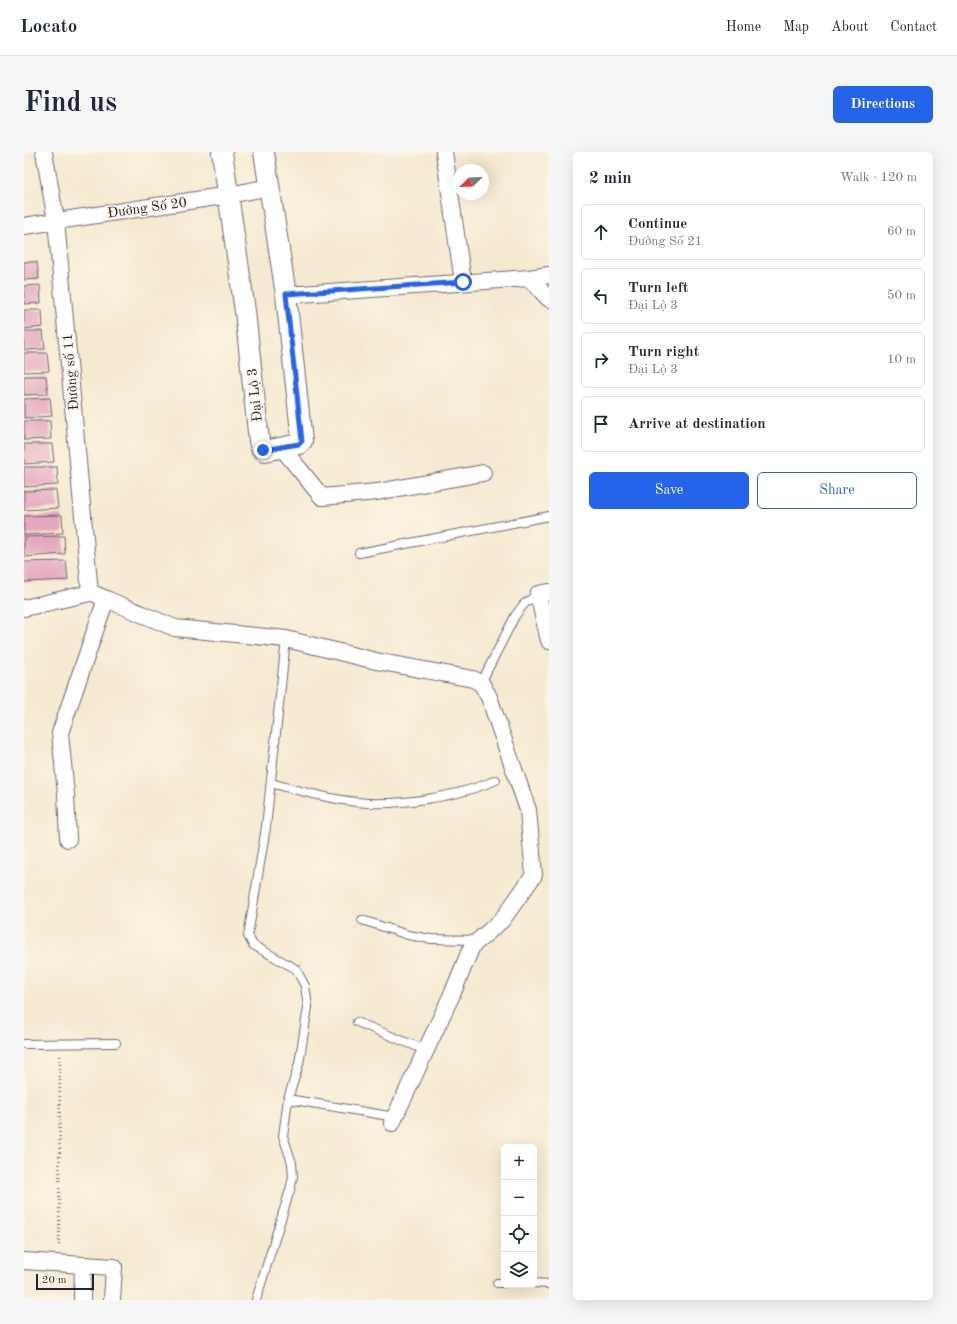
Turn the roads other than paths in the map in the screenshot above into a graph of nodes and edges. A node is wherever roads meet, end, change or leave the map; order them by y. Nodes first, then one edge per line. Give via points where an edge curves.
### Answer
1 (44, 152) edge
2 (222, 152) edge
3 (264, 152) edge
4 (444, 152) edge
5 (270, 187) junction
6 (228, 195) junction
7 (56, 221) junction
8 (24, 226) edge
9 (549, 275) edge
10 (529, 278) junction
11 (463, 282) junction
12 (286, 294) junction
13 (549, 299) edge
14 (282, 448) junction
15 (483, 473) dead end
16 (549, 516) edge
17 (359, 553) dead end
18 (90, 593) junction
19 (543, 593) edge
20 (106, 598) junction
21 (24, 608) edge
22 (286, 639) junction
23 (549, 641) edge
24 (481, 683) junction
25 (496, 780) dead end
26 (271, 783) junction
27 (68, 839) dead end
28 (362, 920) dead end
29 (479, 940) junction
30 (357, 1022) dead end
31 (116, 1043) dead end
32 (24, 1044) edge
33 (425, 1050) junction
34 (288, 1099) junction
35 (393, 1120) joint
36 (24, 1261) edge
37 (83, 1266) junction
38 (537, 1283) edge
39 (549, 1284) edge
40 (82, 1300) edge
41 (112, 1300) edge
42 (256, 1300) edge

1 - 7 street, Đường số 11
2 - 6 street, Đại Lộ 3
3 - 5 street, Đại Lộ 3
4 - 11 street
5 - 6 street, Đường Số 20
5 - 12 street, Đại Lộ 3
6 - 7 street, Đường Số 20
6 - 14 street, Đại Lộ 3 via 245,310 259,441 265,451
7 - 8 street, Đường Số 20
7 - 18 street, Đường số 11
9 - 10 street
10 - 11 street
10 - 13 street
11 - 12 street
12 - 14 street, Đại Lộ 3 via 302,441
14 - 15 street via 322,497 377,492
16 - 17 lane
18 - 20 street
18 - 21 street
19 - 23 street
19 - 24 lane via 524,604 515,616
20 - 22 street via 175,628
20 - 27 street via 60,733
22 - 24 street via 376,661 473,679
22 - 26 lane
24 - 29 street via 489,697 528,810 534,875 502,920
25 - 26 lane via 477,789 381,804 334,798
26 - 34 lane via 248,936 253,945 296,968 305,986 308,1007 299,1064
28 - 29 lane via 408,935 431,939
29 - 33 street via 472,946 454,992
30 - 33 lane
31 - 32 lane
33 - 35 street
34 - 35 lane
34 - 42 lane via 283,1136 292,1163 290,1190
36 - 37 street
37 - 40 street
37 - 41 street via 114,1267
38 - 39 lane

